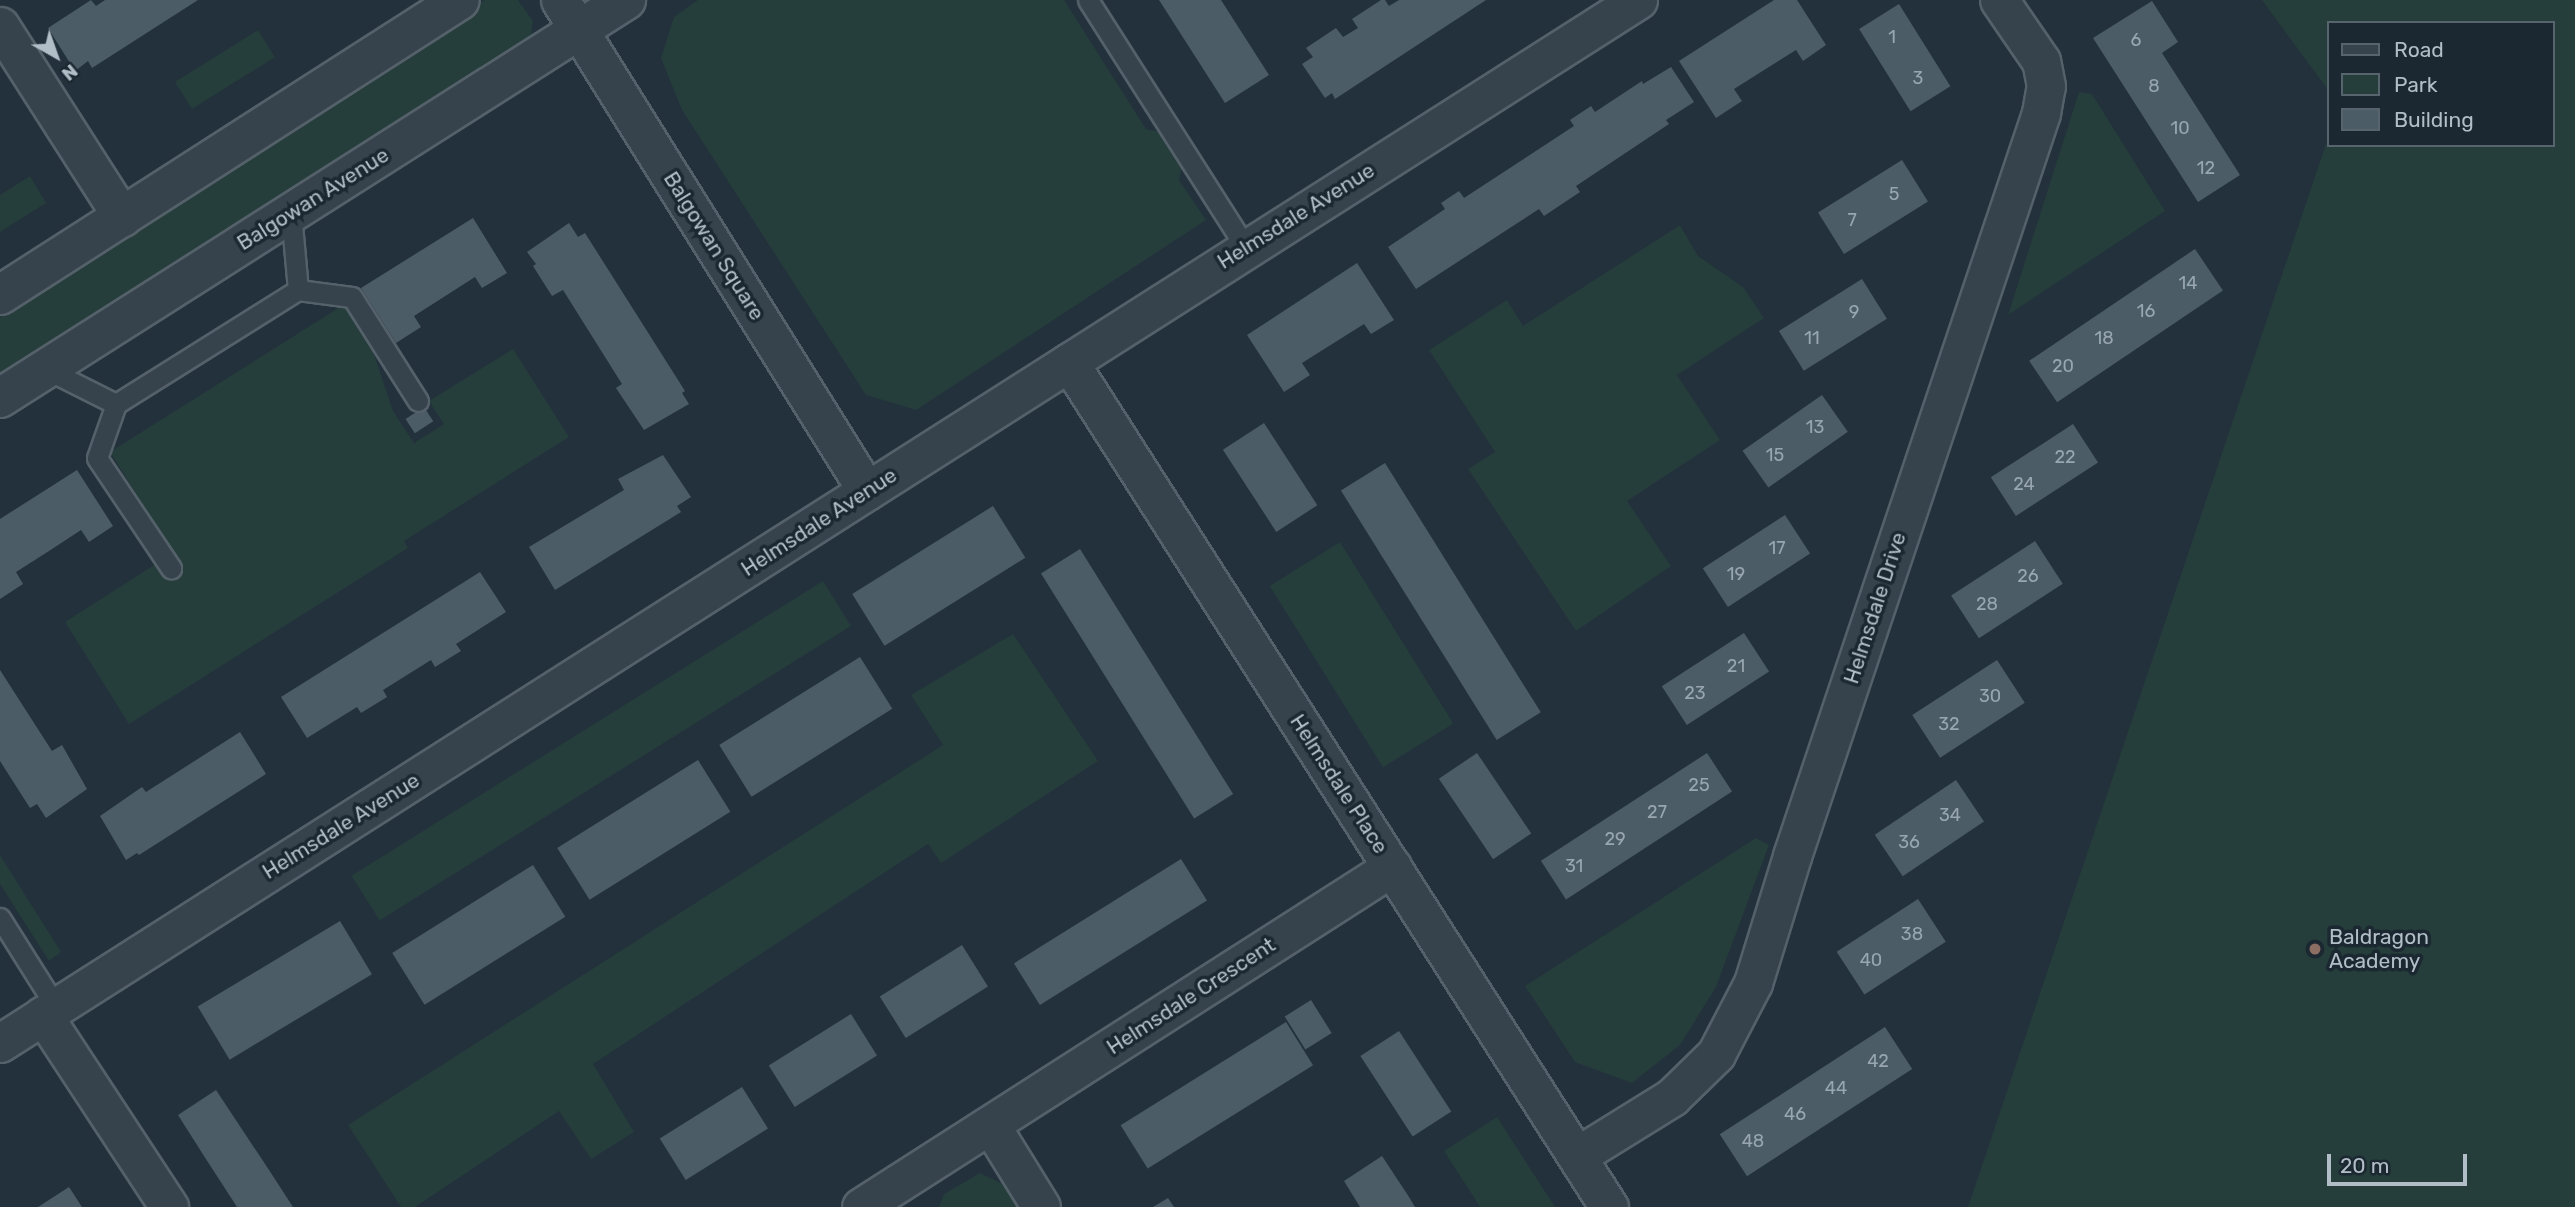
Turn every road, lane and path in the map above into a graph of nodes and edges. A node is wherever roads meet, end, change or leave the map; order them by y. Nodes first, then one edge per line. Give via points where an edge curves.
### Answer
1 (460, 0) edge
2 (626, 0) edge
3 (1088, 0) edge
4 (1638, 0) edge
5 (1999, 0) edge
6 (569, 15) edge
7 (0, 26) edge
8 (291, 213) junction
9 (122, 217) junction
10 (1246, 247) junction
11 (298, 289) junction
12 (0, 295) edge
13 (1069, 362) junction
14 (46, 369) junction
15 (0, 398) edge
16 (418, 401) dead end
17 (116, 404) junction
18 (867, 491) junction
19 (171, 568) dead end
20 (1392, 867) junction
21 (0, 918) edge
22 (49, 1011) junction
23 (0, 1043) edge
24 (990, 1126) junction
25 (1577, 1157) junction
26 (169, 1207) edge
27 (861, 1207) edge
28 (1041, 1207) edge
29 (1609, 1207) edge

1 - 9 street
2 - 6 street, Balgowan Avenue
3 - 10 lane
4 - 10 street, Helmsdale Avenue
5 - 25 street, Helmsdale Drive via 2041,61 2046,86 2041,113 1792,856 1754,983 1716,1054 1672,1097
6 - 8 street, Balgowan Avenue
6 - 18 street, Balgowan Square
7 - 9 street
8 - 11 lane
8 - 14 street, Balgowan Avenue
9 - 12 street
10 - 13 street, Helmsdale Avenue
11 - 16 lane via 352,297
11 - 17 lane
13 - 18 street, Helmsdale Avenue
13 - 20 street, Helmsdale Place
14 - 15 street, Balgowan Avenue
14 - 17 lane
17 - 19 lane via 97,458
18 - 22 street, Helmsdale Avenue
20 - 24 street, Helmsdale Crescent
20 - 25 street, Helmsdale Place
21 - 22 lane
22 - 23 street, Helmsdale Avenue
22 - 26 street
24 - 27 street, Helmsdale Crescent
24 - 28 street
25 - 29 street, Helmsdale Place

